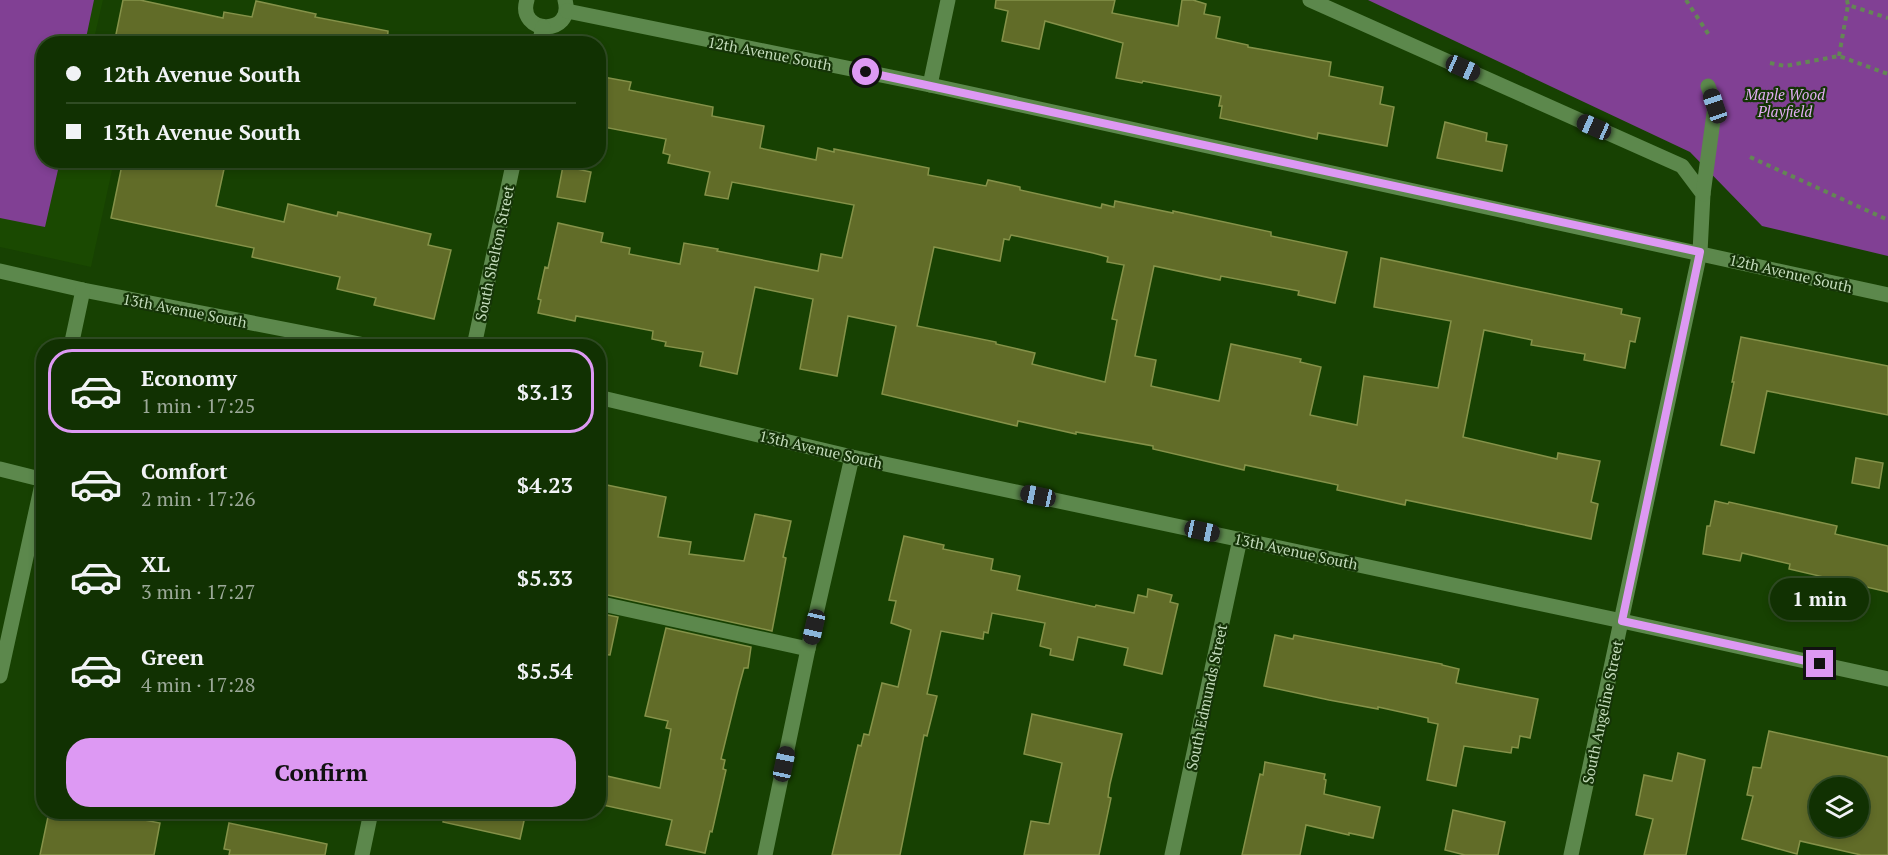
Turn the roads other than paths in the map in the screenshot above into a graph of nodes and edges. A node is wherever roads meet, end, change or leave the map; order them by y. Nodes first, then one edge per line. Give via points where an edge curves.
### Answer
1 (948, 0) edge
2 (1310, 0) edge
3 (523, 1) edge
4 (566, 5) edge
5 (543, 27) junction
6 (541, 36) edge
7 (930, 85) junction
8 (1708, 86) dead end
9 (512, 168) edge
10 (1702, 194) junction
11 (1700, 252) junction
12 (0, 271) edge
13 (83, 290) junction
14 (1888, 295) edge
15 (72, 339) edge
16 (334, 339) edge
17 (473, 339) edge
18 (606, 399) edge
19 (852, 457) junction
20 (0, 469) edge
21 (36, 477) edge
22 (36, 510) edge
23 (1240, 539) junction
24 (606, 605) edge
25 (1622, 621) junction
26 (808, 649) junction
27 (0, 676) edge
28 (1888, 680) edge
29 (370, 819) edge
30 (362, 855) edge
31 (765, 855) edge
32 (1172, 855) edge
33 (1571, 855) edge

1 - 7 street
2 - 10 street via 1682,165
3 - 5 street via 528,17
4 - 5 street via 560,23
4 - 7 street, 12th Avenue South
5 - 6 street
7 - 11 street, 12th Avenue South
8 - 10 street, South Angeline Street via 1715,106
9 - 17 street, South Shelton Street
10 - 11 street, South Angeline Street
11 - 14 street, 12th Avenue South
11 - 25 street, South Angeline Street
12 - 13 street, 13th Avenue South
13 - 15 street
13 - 16 street, 13th Avenue South
18 - 19 street, 13th Avenue South
19 - 23 street, 13th Avenue South
19 - 26 street
20 - 21 street
22 - 27 street
23 - 25 street, 13th Avenue South
23 - 32 street, South Edmunds Street
24 - 26 street
25 - 28 street, 13th Avenue South
25 - 33 street, South Angeline Street
26 - 31 street
29 - 30 street

